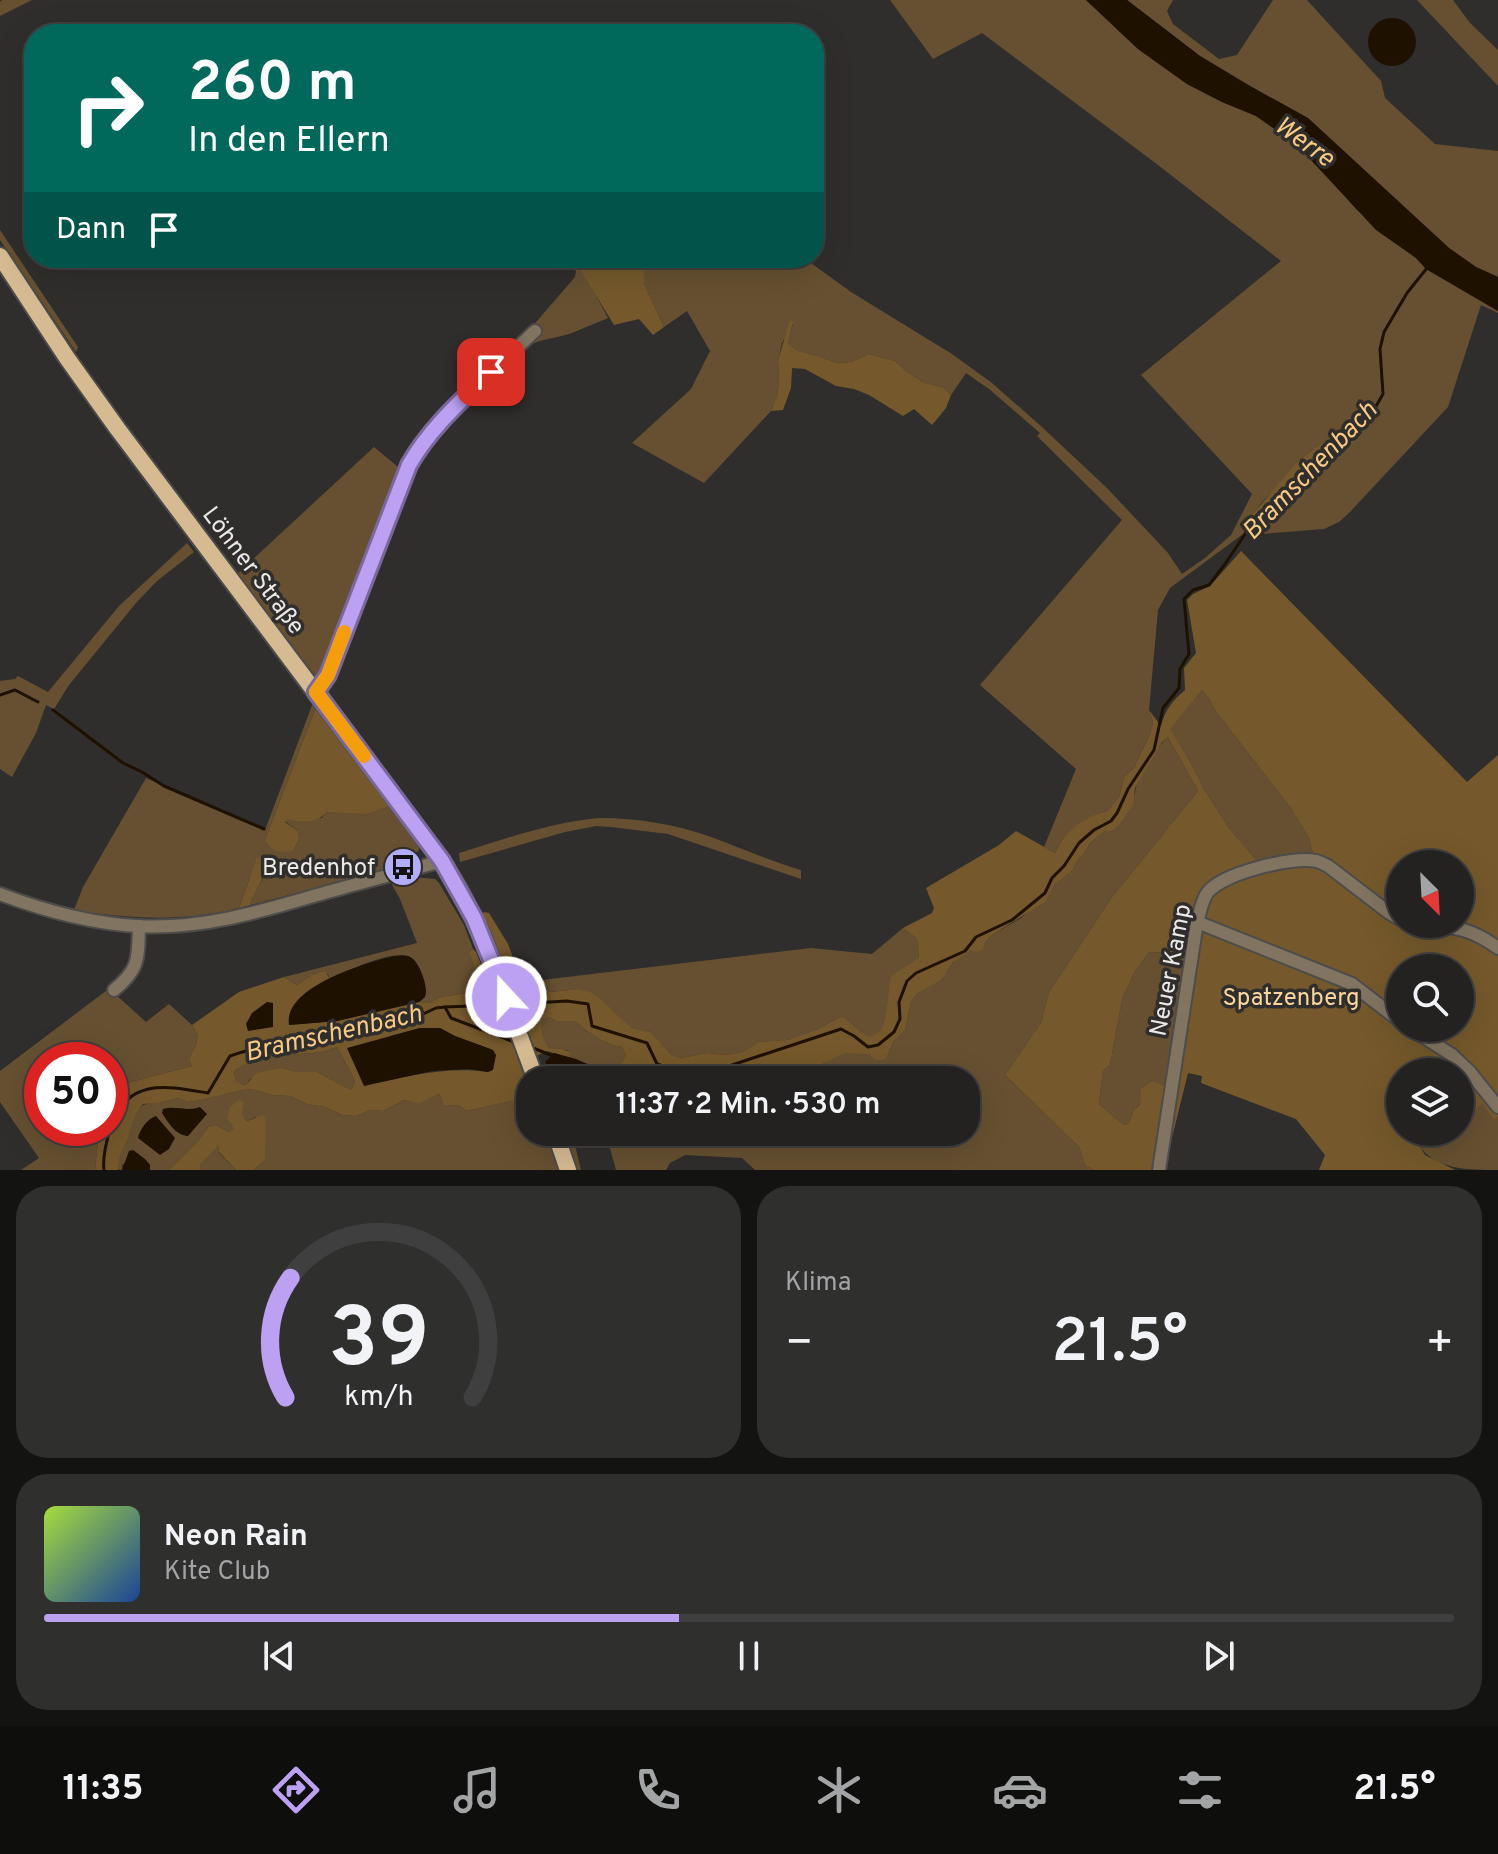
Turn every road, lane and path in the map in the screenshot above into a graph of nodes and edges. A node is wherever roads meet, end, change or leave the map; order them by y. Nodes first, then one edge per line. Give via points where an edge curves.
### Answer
1 (0, 256) edge
2 (535, 331) dead end
3 (316, 692) junction
4 (442, 861) junction
5 (0, 894) edge
6 (1386, 910) edge
7 (1197, 922) junction
8 (139, 926) junction
9 (1474, 933) edge
10 (1498, 948) edge
11 (114, 990) dead end
12 (1386, 1010) edge
13 (1432, 1042) edge
14 (531, 1066) edge
15 (1498, 1107) edge
16 (560, 1146) edge
17 (568, 1170) edge
18 (1159, 1170) edge

1 - 3 main road, Löhner Straße via 117,428
2 - 3 street via 421,444 328,675
3 - 4 main road, Löhner Straße
4 - 8 street via 234,918
4 - 14 main road, Löhner Straße via 479,929
5 - 8 street via 71,917
6 - 7 street, Neuer Kamp via 1317,861 1272,864 1227,878 1208,892
7 - 12 street via 1352,984
7 - 18 street, Neuer Kamp
8 - 11 street via 134,970
9 - 10 street
13 - 15 street via 1469,1071
16 - 17 main road

